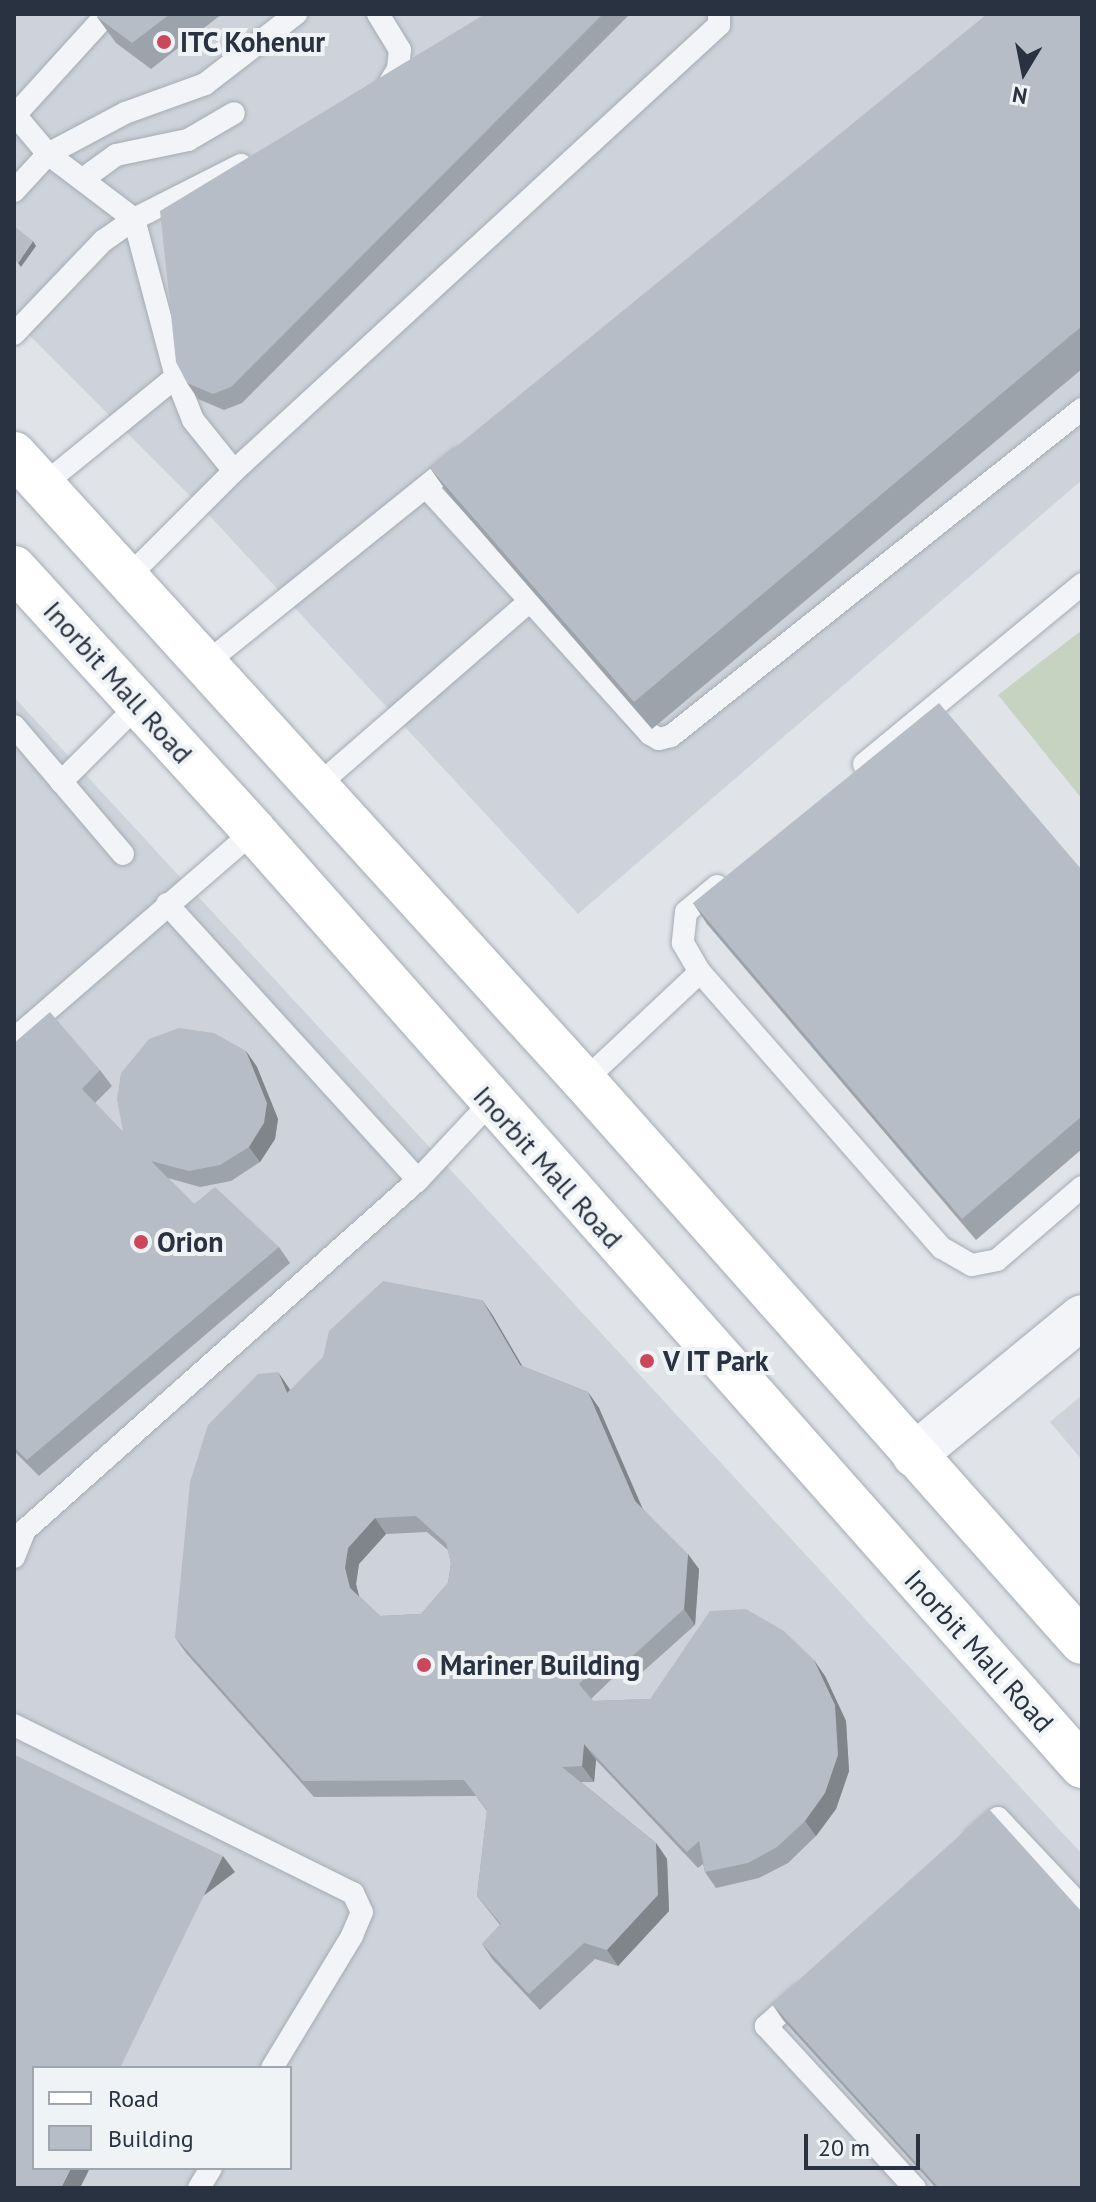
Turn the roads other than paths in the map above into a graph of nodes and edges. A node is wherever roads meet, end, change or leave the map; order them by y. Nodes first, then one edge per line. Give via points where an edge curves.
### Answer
1 (107, 14) edge
2 (296, 14) edge
3 (378, 14) edge
4 (723, 18) edge
5 (371, 99) edge
6 (234, 113) dead end
7 (14, 115) edge
8 (48, 154) junction
9 (260, 155) edge
10 (83, 179) junction
11 (14, 191) edge
12 (134, 219) junction
13 (14, 334) edge
14 (176, 377) junction
15 (1082, 409) edge
16 (475, 447) edge
17 (14, 454) edge
18 (234, 471) junction
19 (43, 485) junction
20 (426, 487) junction
21 (14, 568) edge
22 (127, 578) junction
23 (1082, 584) edge
24 (530, 601) junction
25 (205, 664) junction
26 (139, 704) junction
27 (17, 738) edge
28 (61, 782) junction
29 (842, 783) edge
30 (317, 786) junction
31 (254, 831) junction
32 (123, 854) dead end
33 (734, 872) edge
34 (167, 904) junction
35 (700, 972) junction
36 (14, 1039) edge
37 (584, 1081) junction
38 (490, 1103) junction
39 (418, 1180) junction
40 (1082, 1187) edge
41 (1082, 1317) edge
42 (914, 1455) junction
43 (19, 1525) edge
44 (14, 1557) edge
45 (1082, 1642) edge
46 (14, 1725) edge
47 (1082, 1766) edge
48 (963, 1849) edge
49 (1082, 1907) edge
50 (824, 1974) edge
51 (273, 2066) edge
52 (210, 2170) edge
53 (199, 2188) edge
54 (915, 2188) edge

1 - 7 lane
2 - 8 lane via 205,84 125,113
3 - 5 lane via 400,50 398,69 385,91
4 - 18 lane
6 - 10 lane via 188,140 116,155
7 - 8 lane
8 - 10 lane
8 - 11 lane
9 - 12 lane
10 - 12 lane
12 - 13 lane via 103,241
12 - 14 lane
14 - 18 lane via 193,420
14 - 19 lane
15 - 24 lane via 664,739 650,734
16 - 20 lane
17 - 19 main road
18 - 22 lane
19 - 22 main road
20 - 24 lane
20 - 25 lane
21 - 26 main road, Inorbit Mall Road
22 - 25 main road
23 - 29 lane
24 - 30 lane
25 - 30 main road
26 - 28 lane
26 - 31 main road, Inorbit Mall Road
27 - 28 lane
28 - 32 lane
30 - 37 main road
31 - 34 lane
31 - 38 main road, Inorbit Mall Road
33 - 35 lane via 686,912 683,943
34 - 36 lane
34 - 39 lane
35 - 37 lane
35 - 40 lane via 942,1248 972,1265 997,1260
37 - 42 main road
38 - 39 lane
38 - 47 main road, Inorbit Mall Road
39 - 43 lane
41 - 42 street
42 - 45 main road
43 - 44 lane
46 - 51 lane via 353,1893 362,1912 352,1936
48 - 49 lane via 998,1818
50 - 54 lane via 766,2026
52 - 53 lane

